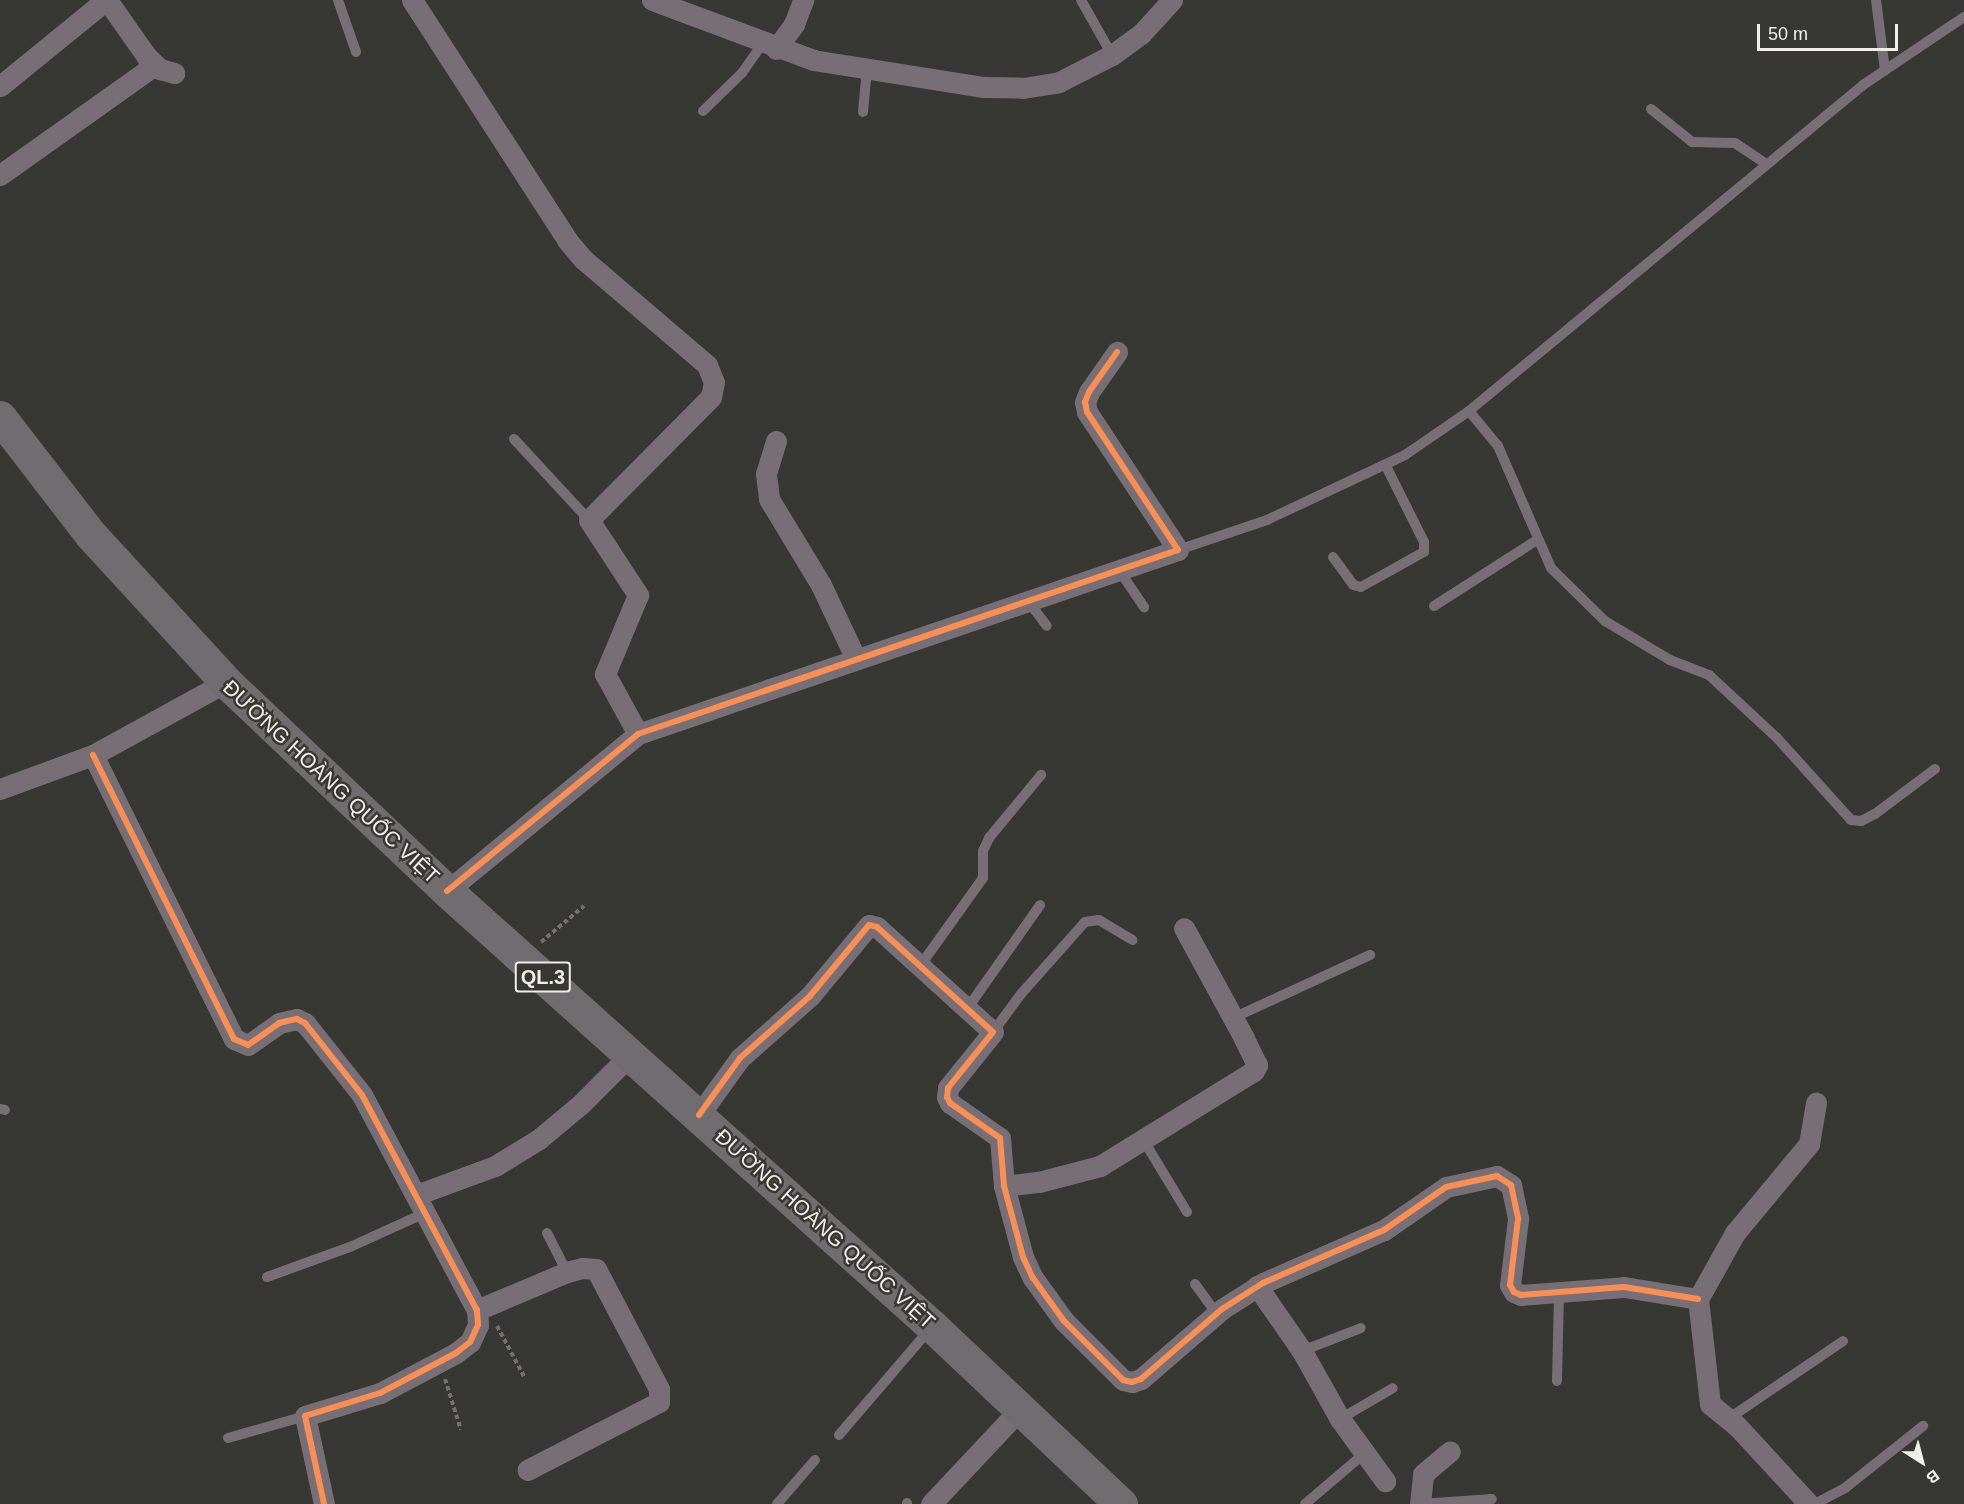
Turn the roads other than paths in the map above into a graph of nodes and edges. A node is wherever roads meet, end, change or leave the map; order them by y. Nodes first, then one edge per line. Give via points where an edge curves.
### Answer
1 (106, 0) edge
2 (338, 0) edge
3 (412, 0) edge
4 (652, 0) edge
5 (803, 0) edge
6 (1082, 0) edge
7 (1172, 0) edge
8 (1876, 0) edge
9 (1964, 17) edge
10 (769, 46) junction
11 (356, 52) dead end
12 (1112, 55) junction
13 (867, 69) junction
14 (1885, 70) junction
15 (0, 86) edge
16 (1651, 109) dead end
17 (703, 111) dead end
18 (863, 112) dead end
19 (1766, 164) junction
20 (0, 174) edge
21 (1117, 352) dead end
22 (1468, 411) junction
23 (0, 417) edge
24 (514, 439) dead end
25 (776, 441) dead end
26 (1386, 466) junction
27 (589, 520) junction
28 (1537, 540) junction
29 (1178, 550) junction
30 (1333, 557) dead end
31 (1119, 570) junction
32 (1028, 601) junction
33 (1434, 606) dead end
34 (1144, 607) dead end
35 (1047, 626) dead end
36 (856, 659) junction
37 (226, 682) junction
38 (638, 734) junction
39 (93, 755) junction
40 (1935, 769) dead end
41 (1041, 775) dead end
42 (0, 789) edge
43 (447, 891) junction
44 (1040, 905) dead end
45 (1184, 928) dead end
46 (1132, 940) dead end
47 (1370, 955) dead end
48 (920, 966) junction
49 (967, 1009) junction
50 (1233, 1018) junction
51 (993, 1032) junction
52 (631, 1054) junction
53 (1816, 1103) dead end
54 (699, 1115) junction
55 (1144, 1141) junction
56 (1004, 1186) junction
57 (420, 1204) junction
58 (1187, 1212) dead end
59 (547, 1233) dead end
60 (567, 1272) junction
61 (267, 1277) dead end
62 (1195, 1284) dead end
63 (1257, 1286) junction
64 (1559, 1292) junction
65 (1698, 1299) junction
66 (482, 1308) junction
67 (1217, 1314) junction
68 (932, 1326) junction
69 (1361, 1328) dead end
70 (1843, 1341) dead end
71 (1302, 1351) junction
72 (1557, 1381) dead end
73 (1394, 1388) dead end
74 (1021, 1408) junction
75 (305, 1416) junction
76 (1340, 1419) junction
77 (1728, 1419) junction
78 (1923, 1426) dead end
79 (839, 1435) dead end
80 (228, 1438) dead end
81 (1450, 1451) dead end
82 (1365, 1453) junction
83 (815, 1460) dead end
84 (527, 1470) dead end
85 (1385, 1481) dead end
86 (1492, 1499) dead end
87 (324, 1504) edge
88 (777, 1504) edge
89 (931, 1504) edge
90 (1121, 1504) edge
91 (1305, 1504) edge
92 (1420, 1504) edge
93 (1809, 1504) edge
94 (1815, 1504) edge

1 - 15 street
1 - 20 street via 165,69
2 - 11 lane
3 - 27 street via 574,250 687,347 711,374 711,397
4 - 10 street
5 - 10 street via 794,24
6 - 12 lane
7 - 12 street via 1141,34
8 - 14 lane
9 - 14 lane
10 - 13 street
10 - 17 lane
12 - 13 street via 1059,82 1023,88 984,87
13 - 18 lane
14 - 19 lane
16 - 19 lane via 1692,142 1735,143
19 - 22 lane
21 - 29 street via 1089,392 1085,402 1088,412
22 - 26 lane
22 - 28 lane via 1498,446
23 - 37 highway, ĐƯỜNG HOÀNG QUỐC VIỆT / QL.3 via 91,535
24 - 27 lane
25 - 36 street via 768,463 769,499 820,585
26 - 29 lane via 1267,520
26 - 30 lane via 1424,542 1424,552 1361,587 1353,585
27 - 38 street via 638,596 605,674
28 - 33 lane
28 - 40 lane via 1551,568 1605,621 1670,660 1709,675 1777,738 1851,820 1861,821 1875,814
29 - 31 street
31 - 32 street
31 - 34 lane
32 - 35 lane
32 - 36 street
36 - 38 street
37 - 39 street
37 - 43 highway, ĐƯỜNG HOÀNG QUỐC VIỆT / QL.3
38 - 43 street
39 - 42 street
39 - 57 street via 234,1039 248,1045 279,1023 297,1019 305,1023 362,1095
41 - 48 lane via 989,838 983,851 983,878
43 - 52 highway, ĐƯỜNG HOÀNG QUỐC VIỆT / QL.3
44 - 49 lane
45 - 50 street
46 - 51 lane via 1099,920 1085,921
47 - 50 lane
48 - 49 street
48 - 54 street via 877,927 869,925 810,996 740,1058
49 - 51 street
50 - 55 street via 1257,1065 1254,1071
51 - 56 street via 948,1088 947,1097 999,1138
52 - 54 highway, ĐƯỜNG HOÀNG QUỐC VIỆT / QL.3
52 - 57 street via 581,1104 539,1138 495,1166
53 - 65 street via 1809,1144 1734,1233
54 - 68 highway, ĐƯỜNG HOÀNG QUỐC VIỆT / QL.3
55 - 56 street via 1100,1166 1039,1182
55 - 58 lane
56 - 67 street via 1023,1257 1043,1294 1064,1321 1123,1380 1141,1379
57 - 61 lane via 350,1247
57 - 66 street
59 - 60 lane
60 - 66 street
60 - 84 street via 590,1267 601,1275 660,1397 653,1405
62 - 67 lane
63 - 64 street via 1384,1230 1446,1188 1497,1176 1511,1185 1518,1219 1510,1285 1521,1295
63 - 67 street
63 - 71 street
64 - 65 street via 1624,1287
64 - 72 lane
65 - 77 street via 1707,1397
66 - 75 street via 470,1342 440,1362 380,1394
68 - 74 highway, ĐƯỜNG HOÀNG QUỐC VIỆT / QL.3
68 - 79 lane
69 - 71 lane
70 - 77 lane
71 - 76 street
73 - 76 lane
74 - 89 street
74 - 90 highway, ĐƯỜNG HOÀNG QUỐC VIỆT / QL.3
75 - 80 lane
75 - 87 street
76 - 82 street
77 - 93 street
78 - 94 lane via 1845,1488
81 - 92 street via 1423,1474
82 - 85 street
82 - 91 lane
83 - 88 lane
86 - 92 lane

